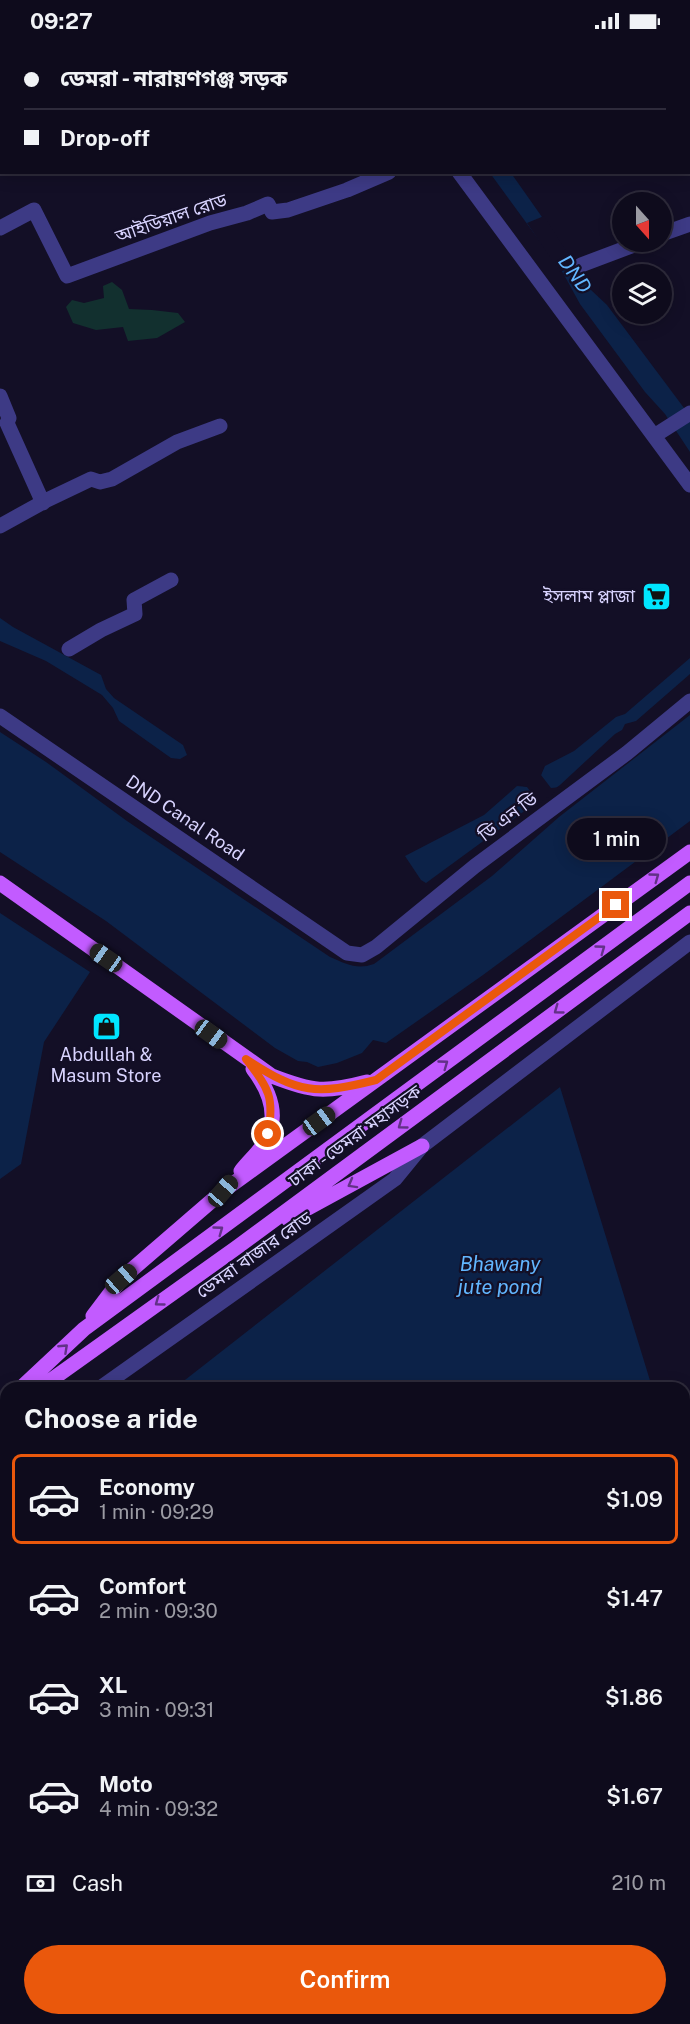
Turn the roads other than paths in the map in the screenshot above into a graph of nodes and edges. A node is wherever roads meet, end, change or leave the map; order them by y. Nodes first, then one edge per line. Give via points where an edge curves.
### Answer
1 (385, 174) edge
2 (460, 174) edge
3 (690, 224) edge
4 (0, 228) edge
5 (672, 230) edge
6 (615, 252) edge
7 (581, 265) dead end
8 (0, 396) edge
9 (690, 413) edge
10 (220, 426) dead end
11 (654, 436) junction
12 (690, 485) edge
13 (43, 502) junction
14 (0, 526) edge
15 (171, 580) dead end
16 (69, 649) dead end
17 (690, 701) edge
18 (0, 716) edge
19 (690, 852) edge
20 (0, 883) edge
21 (690, 883) edge
22 (690, 913) edge
23 (690, 942) edge
24 (347, 953) joint
25 (246, 1059) junction
26 (376, 1080) junction
27 (422, 1146) junction
28 (223, 1191) junction
29 (236, 1248) junction
30 (84, 1329) junction
31 (27, 1382) edge
32 (48, 1382) edge
33 (108, 1382) edge

1 - 4 street, আইডিয়াল রোড via 288,210 272,212 268,204 67,276 34,210
2 - 11 street
3 - 5 street
6 - 7 street
8 - 13 street via 9,418 7,423
9 - 11 street
10 - 13 street via 177,442 112,479 92,479
11 - 12 street
13 - 14 street
15 - 16 street via 134,600 135,614
17 - 24 street, ডি এন ডি via 376,947 362,955
18 - 24 street, DND Canal Road
26 -> 19 main road
20 - 25 main road
30 -> 21 main road, ঢাকা - ডেমরা মহাসড়ক
22 -> 29 main road, ঢাকা - ডেমরা মহাসড়ক
23 - 27 street, ডেমরা বাজার রোড
25 - 26 main road via 272,1076 302,1088 340,1089
25 - 28 main road via 271,1098 272,1115 263,1144
26 - 28 main road
27 -> 29 main road
27 - 33 street, ডেমরা বাজার রোড via 395,1179
28 - 30 main road via 121,1279
29 -> 32 main road, ঢাকা - ডেমরা মহাসড়ক
31 -> 30 main road, ঢাকা - ডেমরা মহাসড়ক

